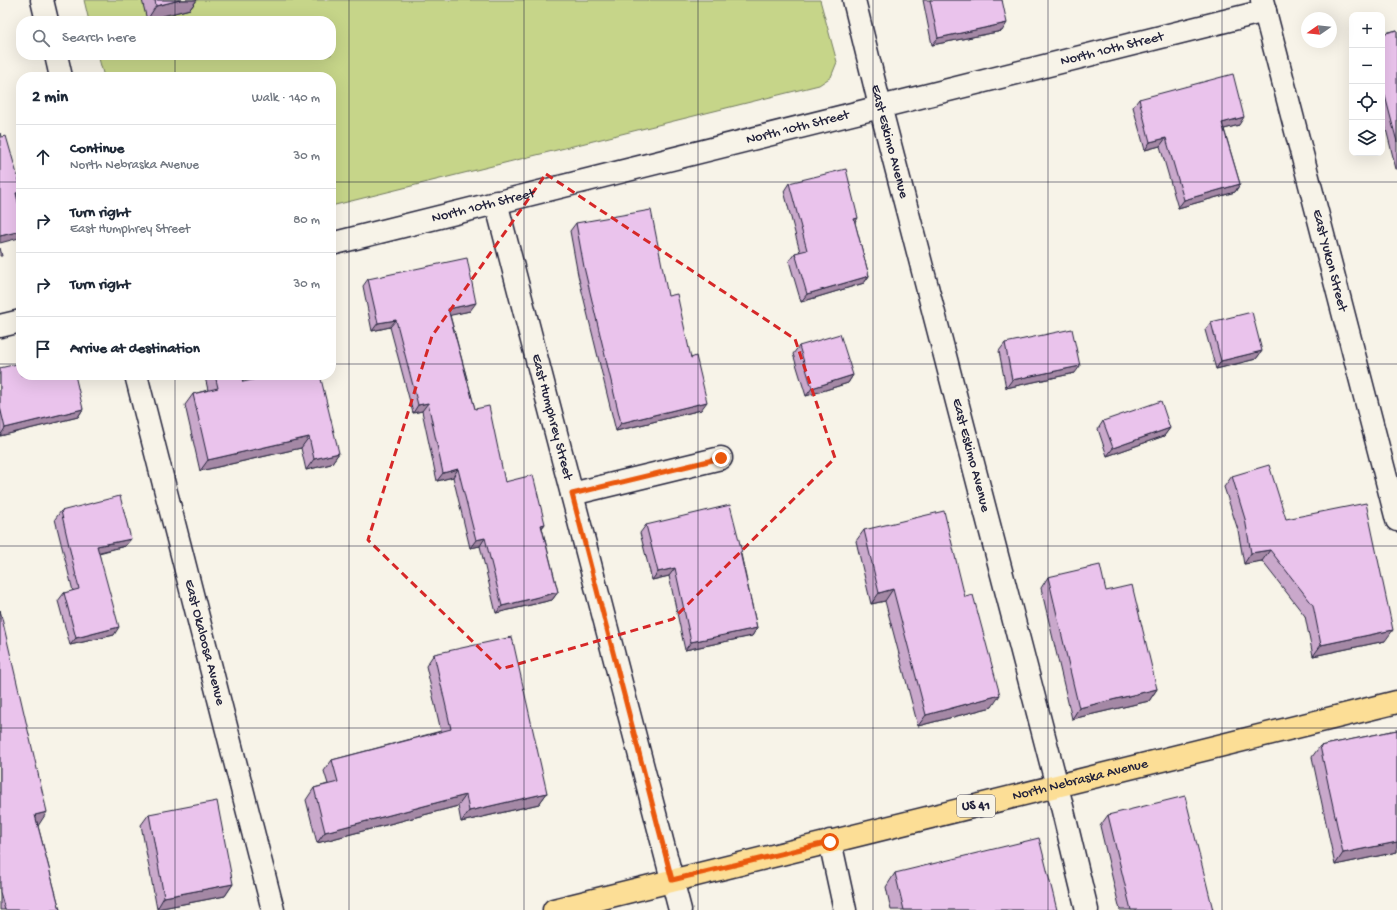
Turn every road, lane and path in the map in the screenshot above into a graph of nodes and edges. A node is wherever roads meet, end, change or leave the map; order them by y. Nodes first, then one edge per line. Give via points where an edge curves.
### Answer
1 (42, 0) edge
2 (854, 0) edge
3 (1264, 5) edge
4 (46, 16) edge
5 (57, 60) edge
6 (60, 72) edge
7 (880, 106) junction
8 (496, 202) junction
9 (336, 243) edge
10 (16, 322) edge
11 (0, 326) edge
12 (137, 380) edge
13 (721, 458) dead end
14 (572, 494) junction
15 (1397, 520) edge
16 (1397, 702) edge
17 (1056, 786) junction
18 (830, 842) junction
19 (672, 880) junction
20 (273, 910) edge
21 (554, 910) edge
22 (680, 910) edge
23 (845, 910) edge
24 (1086, 910) edge

1 - 4 street
2 - 7 street, East Eskimo Avenue
3 - 7 street, North 10th Street
3 - 15 street, East Yukon Street
5 - 6 street
7 - 8 street, North 10th Street
7 - 17 street, East Eskimo Avenue
8 - 9 street, North 10th Street
8 - 14 street, East Humphrey Street
10 - 11 street
12 - 20 street, East Okaloosa Avenue
13 - 14 street
14 - 19 street, East Humphrey Street
16 - 17 main road, North Nebraska Avenue / US 41
17 - 18 main road, North Nebraska Avenue / US 41
17 - 24 street, East Eskimo Avenue
18 - 19 main road, North Nebraska Avenue / US 41
18 - 23 street
19 - 21 main road, North Nebraska Avenue / US 41
19 - 22 street, East Humphrey Street

